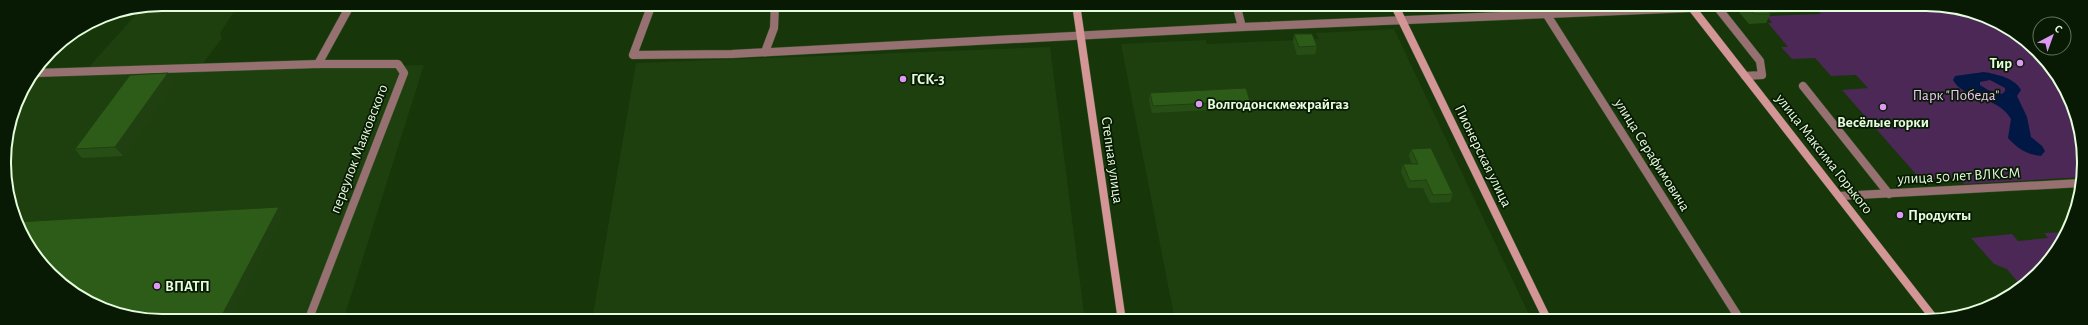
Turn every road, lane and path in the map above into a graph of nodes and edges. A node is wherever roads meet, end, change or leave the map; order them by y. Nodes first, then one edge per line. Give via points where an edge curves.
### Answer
1 (347, 11) edge
2 (650, 11) edge
3 (775, 11) edge
4 (1077, 11) edge
5 (1238, 11) edge
6 (1398, 11) edge
7 (1544, 11) edge
8 (1600, 11) edge
9 (1695, 11) edge
10 (1720, 11) edge
11 (1546, 14) junction
12 (1402, 20) junction
13 (1242, 27) junction
14 (1080, 35) junction
15 (765, 52) junction
16 (318, 64) junction
17 (40, 73) edge
18 (1745, 76) junction
19 (1803, 86) dead end
20 (2076, 183) edge
21 (1889, 194) junction
22 (1839, 196) junction
23 (311, 314) edge
24 (1121, 314) edge
25 (1545, 314) edge
26 (1737, 314) edge
27 (1931, 314) edge

1 - 16 street
2 - 15 street via 634,55
3 - 15 street via 774,28
4 - 14 street, Степная улица
5 - 13 street
6 - 12 street, Пионерская улица
7 - 11 street, улица Серафимовича
8 - 11 street
9 - 18 street, улица Максима Горького
10 - 18 street via 1760,61 1762,75
11 - 12 street
11 - 26 street, улица Серафимовича
12 - 13 street
12 - 25 street, Пионерская улица
13 - 14 street
14 - 15 street
14 - 24 street, Степная улица
16 - 17 street, переулок Маяковского
16 - 23 street, переулок Маяковского via 392,63 398,64 404,73
18 - 22 street, улица Максима Горького
19 - 21 street
20 - 21 street, улица 50 лет ВЛКСМ
21 - 22 street, улица 50 лет ВЛКСМ
22 - 27 street, улица Максима Горького

